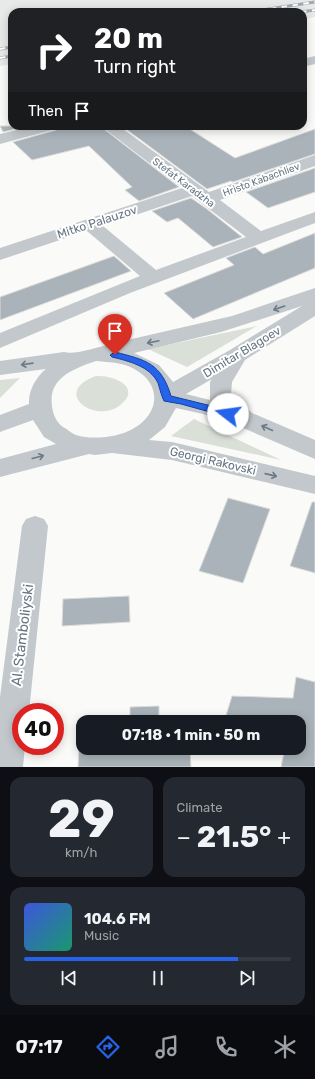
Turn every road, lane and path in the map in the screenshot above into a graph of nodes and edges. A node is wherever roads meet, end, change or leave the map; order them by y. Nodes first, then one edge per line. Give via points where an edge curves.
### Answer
1 (35, 130) edge
2 (114, 130) edge
3 (0, 139) edge
4 (315, 160) edge
5 (201, 194) junction
6 (315, 217) edge
7 (91, 225) junction
8 (259, 238) junction
9 (0, 254) edge
10 (154, 278) junction
11 (315, 294) edge
12 (315, 307) edge
13 (0, 340) edge
14 (87, 355) junction
15 (238, 355) junction
16 (0, 368) edge
17 (167, 397) junction
18 (0, 406) edge
19 (32, 409) junction
20 (242, 417) junction
21 (0, 424) edge
22 (100, 446) junction
23 (315, 450) edge
24 (0, 468) edge
25 (315, 485) edge
26 (35, 526) dead end
27 (7, 767) edge

1 - 3 street
2 - 5 street, Stefat Karadzha
4 - 5 street, Hristo Kabachliev
5 - 7 street, Mitko Palauzov
5 - 8 street, Stefat Karadzha
6 - 8 street
7 - 9 street, Mitko Palauzov
7 - 10 street
8 - 10 street
10 - 13 street
11 -> 14 street via 244,320
12 - 15 street, Dimitar Blagoev
14 -> 16 street
14 - 17 street via 115,355 151,368 162,381
14 - 19 street via 63,362 38,381 32,394
15 - 17 street, Dimitar Blagoev
15 - 20 street via 221,382 220,398
17 - 20 street
17 - 22 street via 165,409 150,428 125,442
18 - 19 street
19 - 21 street
19 - 22 street via 40,424 53,435 71,443
23 -> 20 street
24 -> 22 street via 50,454
22 -> 25 street, Georgi Rakovski via 172,451
26 - 27 street, Al. Stamboliyski

